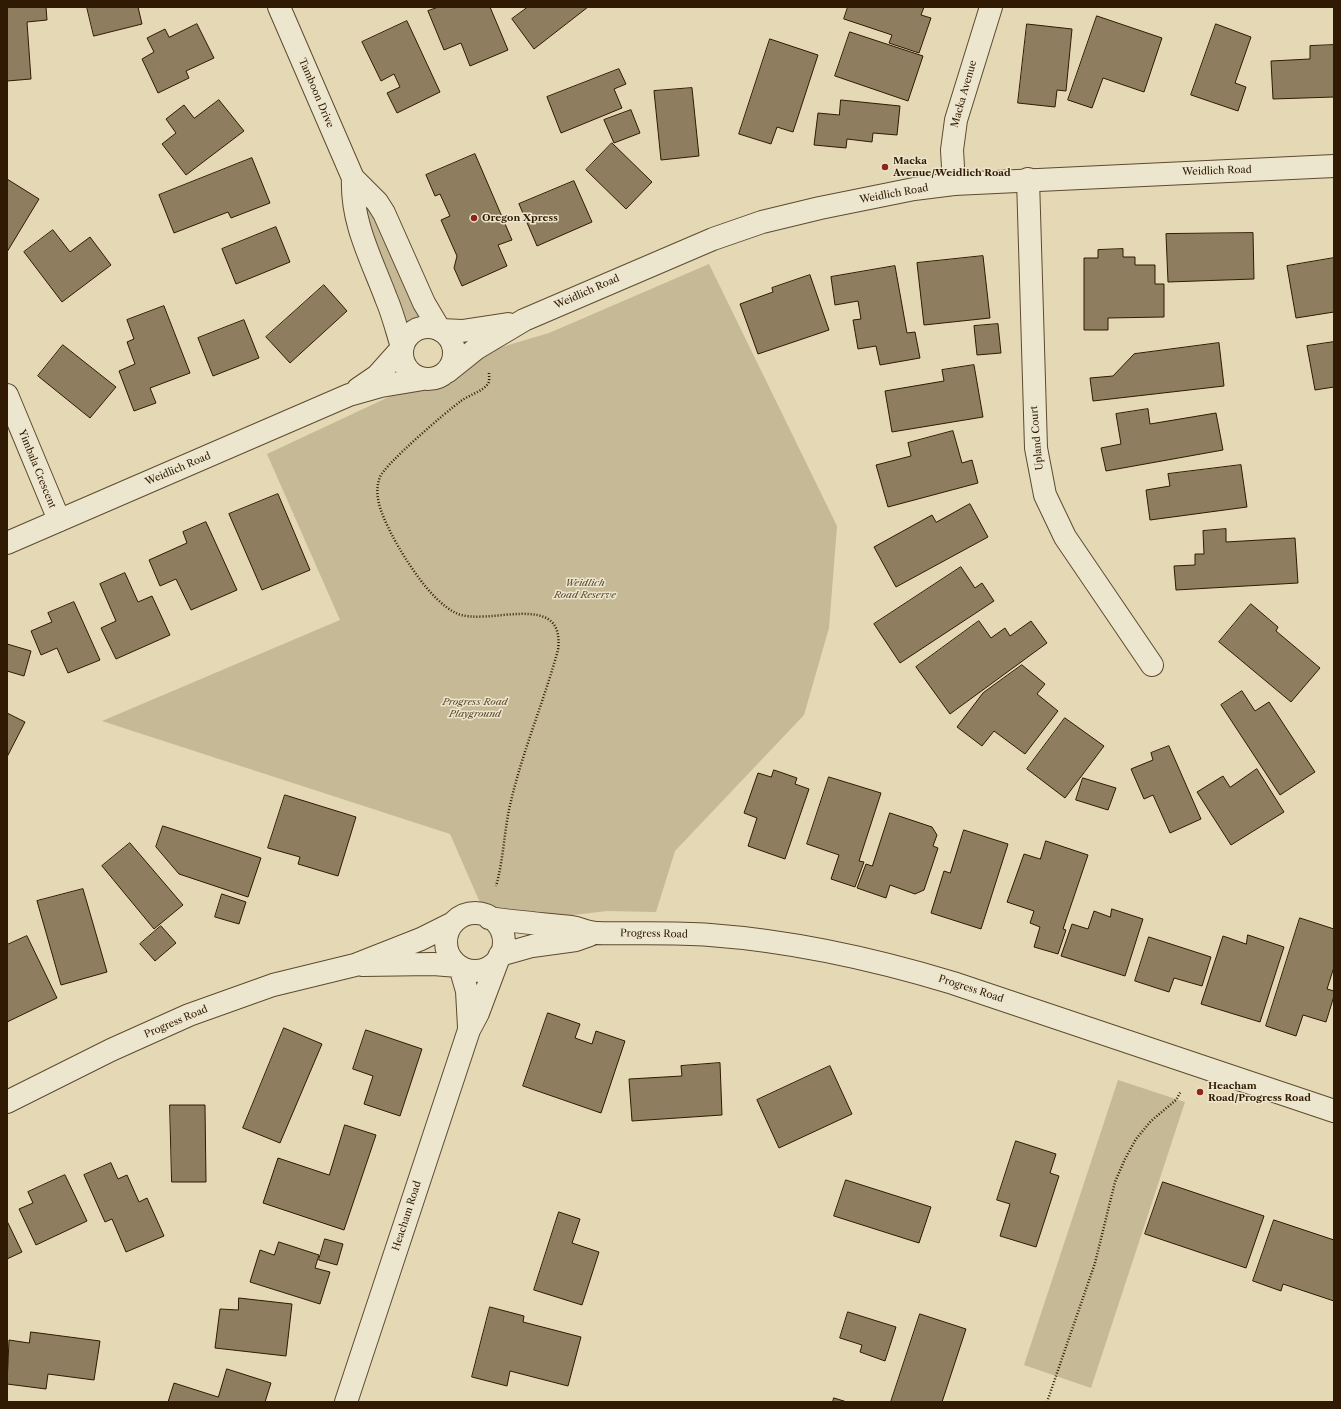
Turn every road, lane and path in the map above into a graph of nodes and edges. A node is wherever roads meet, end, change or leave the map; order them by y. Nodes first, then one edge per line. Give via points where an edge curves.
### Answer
1 (279, 7) edge
2 (991, 7) edge
3 (1334, 166) edge
4 (353, 178) junction
5 (1028, 179) junction
6 (954, 184) junction
7 (524, 320) junction
8 (441, 330) junction
9 (402, 348) junction
10 (447, 372) junction
11 (488, 374) dead end
12 (423, 379) junction
13 (7, 395) edge
14 (349, 395) junction
15 (58, 520) junction
16 (7, 543) edge
17 (1152, 665) dead end
18 (496, 886) dead end
19 (489, 918) junction
20 (453, 923) junction
21 (595, 933) junction
22 (500, 956) junction
23 (355, 965) junction
24 (459, 967) junction
25 (469, 1030) junction
26 (1181, 1091) dead end
27 (7, 1102) edge
28 (1334, 1111) edge
29 (346, 1402) edge
30 (1047, 1402) edge

1 - 4 street, Tamboon Drive
2 - 6 street, Macka Avenue via 956,120 952,150
3 - 5 street, Weidlich Road
4 - 8 street, Tamboon Drive via 377,202 384,213 422,297
4 - 9 street, Tamboon Drive via 352,195 357,225 395,320
5 - 6 street, Weidlich Road
5 - 17 street, Upland Court via 1035,436 1045,495 1066,537
6 - 7 street, Weidlich Road via 864,198 762,222 713,239
7 - 8 street, Weidlich Road via 462,331
7 - 10 street, Weidlich Road via 477,348
8 - 9 street via 425,327 417,329 410,334
8 - 10 street via 452,342 454,350 454,358
9 - 12 street via 402,357 409,371
9 - 14 street, Weidlich Road via 377,376
10 - 12 street via 440,377
11 - 18 path via 490,378 487,385 451,409 388,464 380,476 377,492 382,512 404,555 430,592 448,608 467,618 510,614 547,617 557,628 558,650 516,781
12 - 14 street, Weidlich Road via 381,386
13 - 15 street, Yimbala Crescent
14 - 15 street, Weidlich Road
15 - 16 street, Weidlich Road
19 - 20 street via 469,914
19 - 21 street, Progress Road via 573,927
19 - 22 street via 496,923 503,938
20 - 23 street, Progress Road via 421,939
20 - 24 street via 448,931 447,950
21 - 22 street, Progress Road via 576,940 546,943
21 - 28 street, Progress Road via 666,933 759,940 816,949 908,969
22 - 24 street via 494,964 477,971
22 - 25 street, Heacham Road
23 - 24 street, Progress Road via 433,964
23 - 27 street, Progress Road via 273,985 189,1015 111,1050
24 - 25 street, Heacham Road via 467,991
25 - 29 street, Heacham Road
26 - 30 path via 1176,1100 1136,1138 1115,1182 1094,1263

